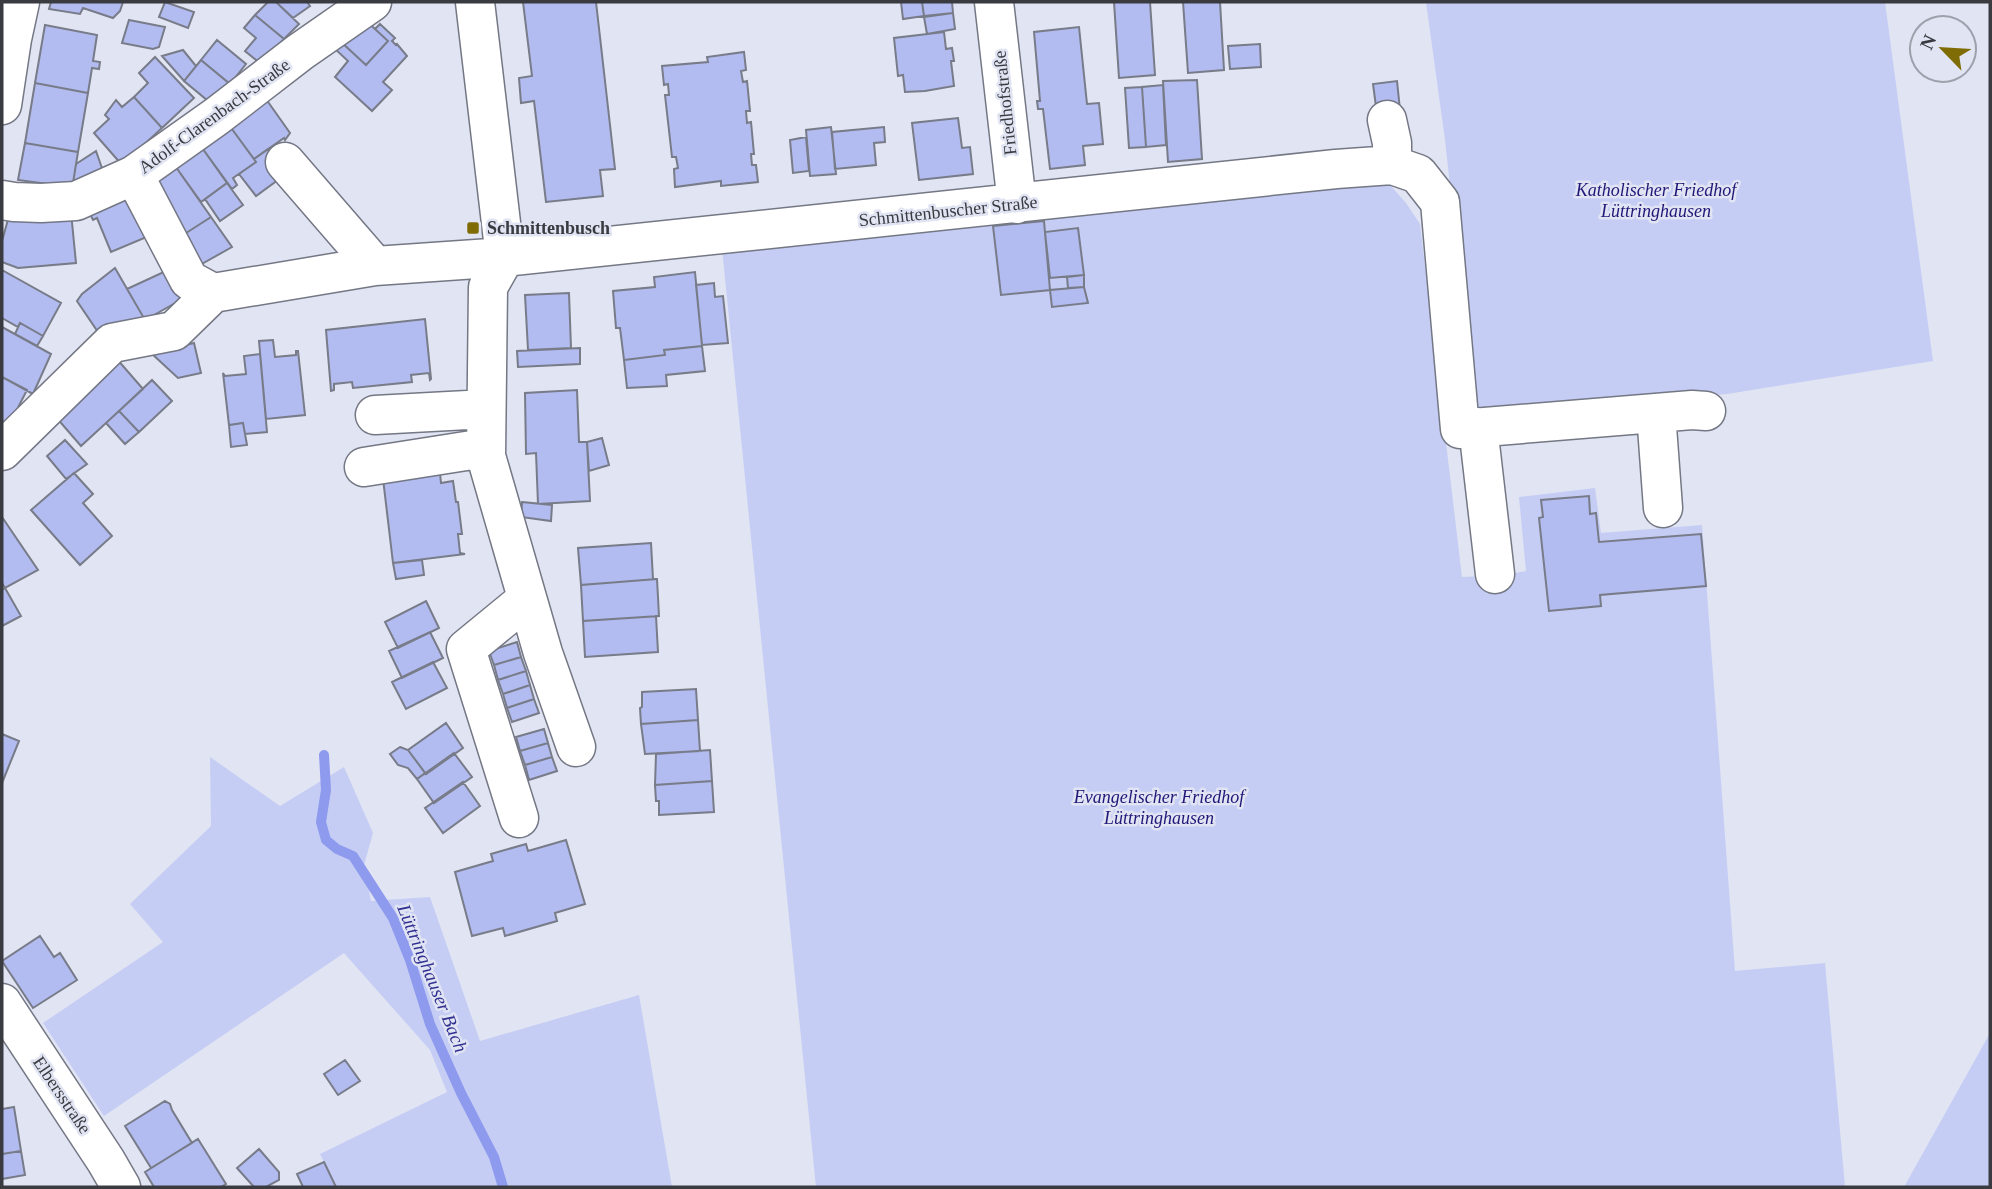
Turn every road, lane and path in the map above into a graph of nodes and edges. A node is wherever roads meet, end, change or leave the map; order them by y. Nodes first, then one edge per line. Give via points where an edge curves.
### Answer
1 (20, 2) edge
2 (372, 2) edge
3 (475, 2) edge
4 (994, 2) edge
5 (7, 37) edge
6 (2, 105) edge
7 (1387, 120) dead end
8 (285, 162) dead end
9 (1392, 165) junction
10 (134, 175) junction
11 (2, 200) edge
12 (1017, 204) junction
13 (503, 241) junction
14 (375, 266) junction
15 (213, 293) junction
16 (486, 408) junction
17 (1706, 411) dead end
18 (1656, 413) junction
19 (375, 415) dead end
20 (1478, 427) junction
21 (485, 448) junction
22 (2, 451) edge
23 (365, 467) dead end
24 (1663, 509) dead end
25 (1495, 574) dead end
26 (527, 599) junction
27 (576, 747) dead end
28 (519, 818) dead end
29 (2, 1003) edge
30 (121, 1187) edge

1 - 5 street
2 - 10 street, Adolf-Clarenbach-Straße
3 - 13 street
4 - 12 street, Friedhofstraße
5 - 6 street
7 - 9 street
8 - 14 street
9 - 12 street, Schmittenbuscher Straße
9 - 20 street via 1418,174 1440,202 1460,429
10 - 11 street, Adolf-Clarenbach-Straße via 76,201
10 - 15 street via 189,280
12 - 13 street, Schmittenbuscher Straße
13 - 14 street, Schmittenbuscher Straße
13 - 16 street via 488,287
14 - 15 street, Schmittenbuscher Straße
15 - 22 street via 174,331 112,343
16 - 19 street
16 - 21 street
17 - 18 street
18 - 20 street
18 - 24 street
20 - 25 street
21 - 23 street
21 - 26 street
26 - 27 street
26 - 28 street via 466,649
29 - 30 street, Elbersstraße

